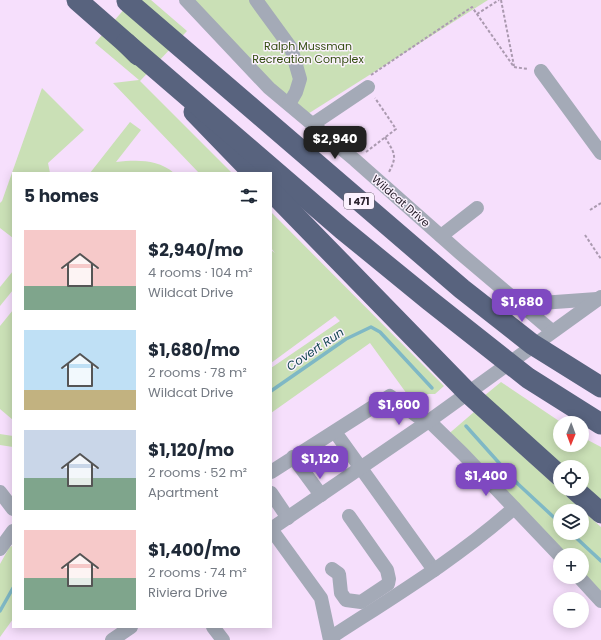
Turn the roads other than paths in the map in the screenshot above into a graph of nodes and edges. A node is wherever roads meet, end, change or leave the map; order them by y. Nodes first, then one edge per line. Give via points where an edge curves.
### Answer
1 (77, 0) edge
2 (126, 0) edge
3 (186, 0) edge
4 (256, 0) edge
5 (126, 43) junction
6 (541, 71) road end
7 (368, 88) road end
8 (289, 104) junction
9 (313, 124) junction
10 (601, 153) edge
11 (253, 172) edge
12 (272, 192) edge
13 (477, 208) dead end
14 (441, 236) junction
15 (509, 295) junction
16 (599, 298) edge
17 (552, 332) junction
18 (601, 388) edge
19 (429, 421) junction
20 (601, 424) edge
21 (335, 432) junction
22 (293, 457) junction
23 (361, 468) junction
24 (553, 470) edge
25 (272, 471) edge
26 (0, 492) edge
27 (272, 494) edge
28 (321, 495) junction
29 (582, 496) edge
30 (12, 508) edge
31 (514, 508) junction
32 (601, 514) edge
33 (349, 516) dead end
34 (288, 518) junction
35 (272, 528) edge
36 (272, 530) edge
37 (12, 533) edge
38 (0, 549) edge
39 (553, 549) edge
40 (332, 569) dead end
41 (434, 570) junction
42 (585, 584) edge
43 (601, 601) edge
44 (130, 628) edge
45 (214, 628) edge
46 (330, 639) edge
47 (112, 640) edge
48 (223, 640) edge

1 - 5 highway
2 - 18 highway, I 471, bridge via 462,288 532,344
3 - 8 street, Wildcat Drive via 270,88
4 - 8 street via 291,48 300,79
5 - 11 highway, bridge
5 - 20 highway, bridge via 342,229 440,309 528,378
6 - 10 street
7 - 9 street
8 - 9 street, Wildcat Drive
9 - 14 street, Wildcat Drive
12 - 24 highway, bridge via 468,393
13 - 14 street
14 - 15 street, Wildcat Drive
15 - 16 street via 541,303
15 - 17 street, Wildcat Drive
16 - 17 street
17 - 19 street
19 - 21 street via 417,416 390,396
19 - 23 street
19 - 31 street
21 - 22 street
21 - 23 street
22 - 25 street
22 - 28 street
23 - 28 street
23 - 41 street
26 - 30 street
27 - 34 street
28 - 34 street
29 - 32 highway
31 - 39 street
31 - 41 street
33 - 40 street via 387,570 388,584 361,602 346,600 341,593 339,574
34 - 35 street
36 - 46 street via 321,598
37 - 38 street
41 - 46 street
42 - 43 street
44 - 47 street
45 - 48 street

